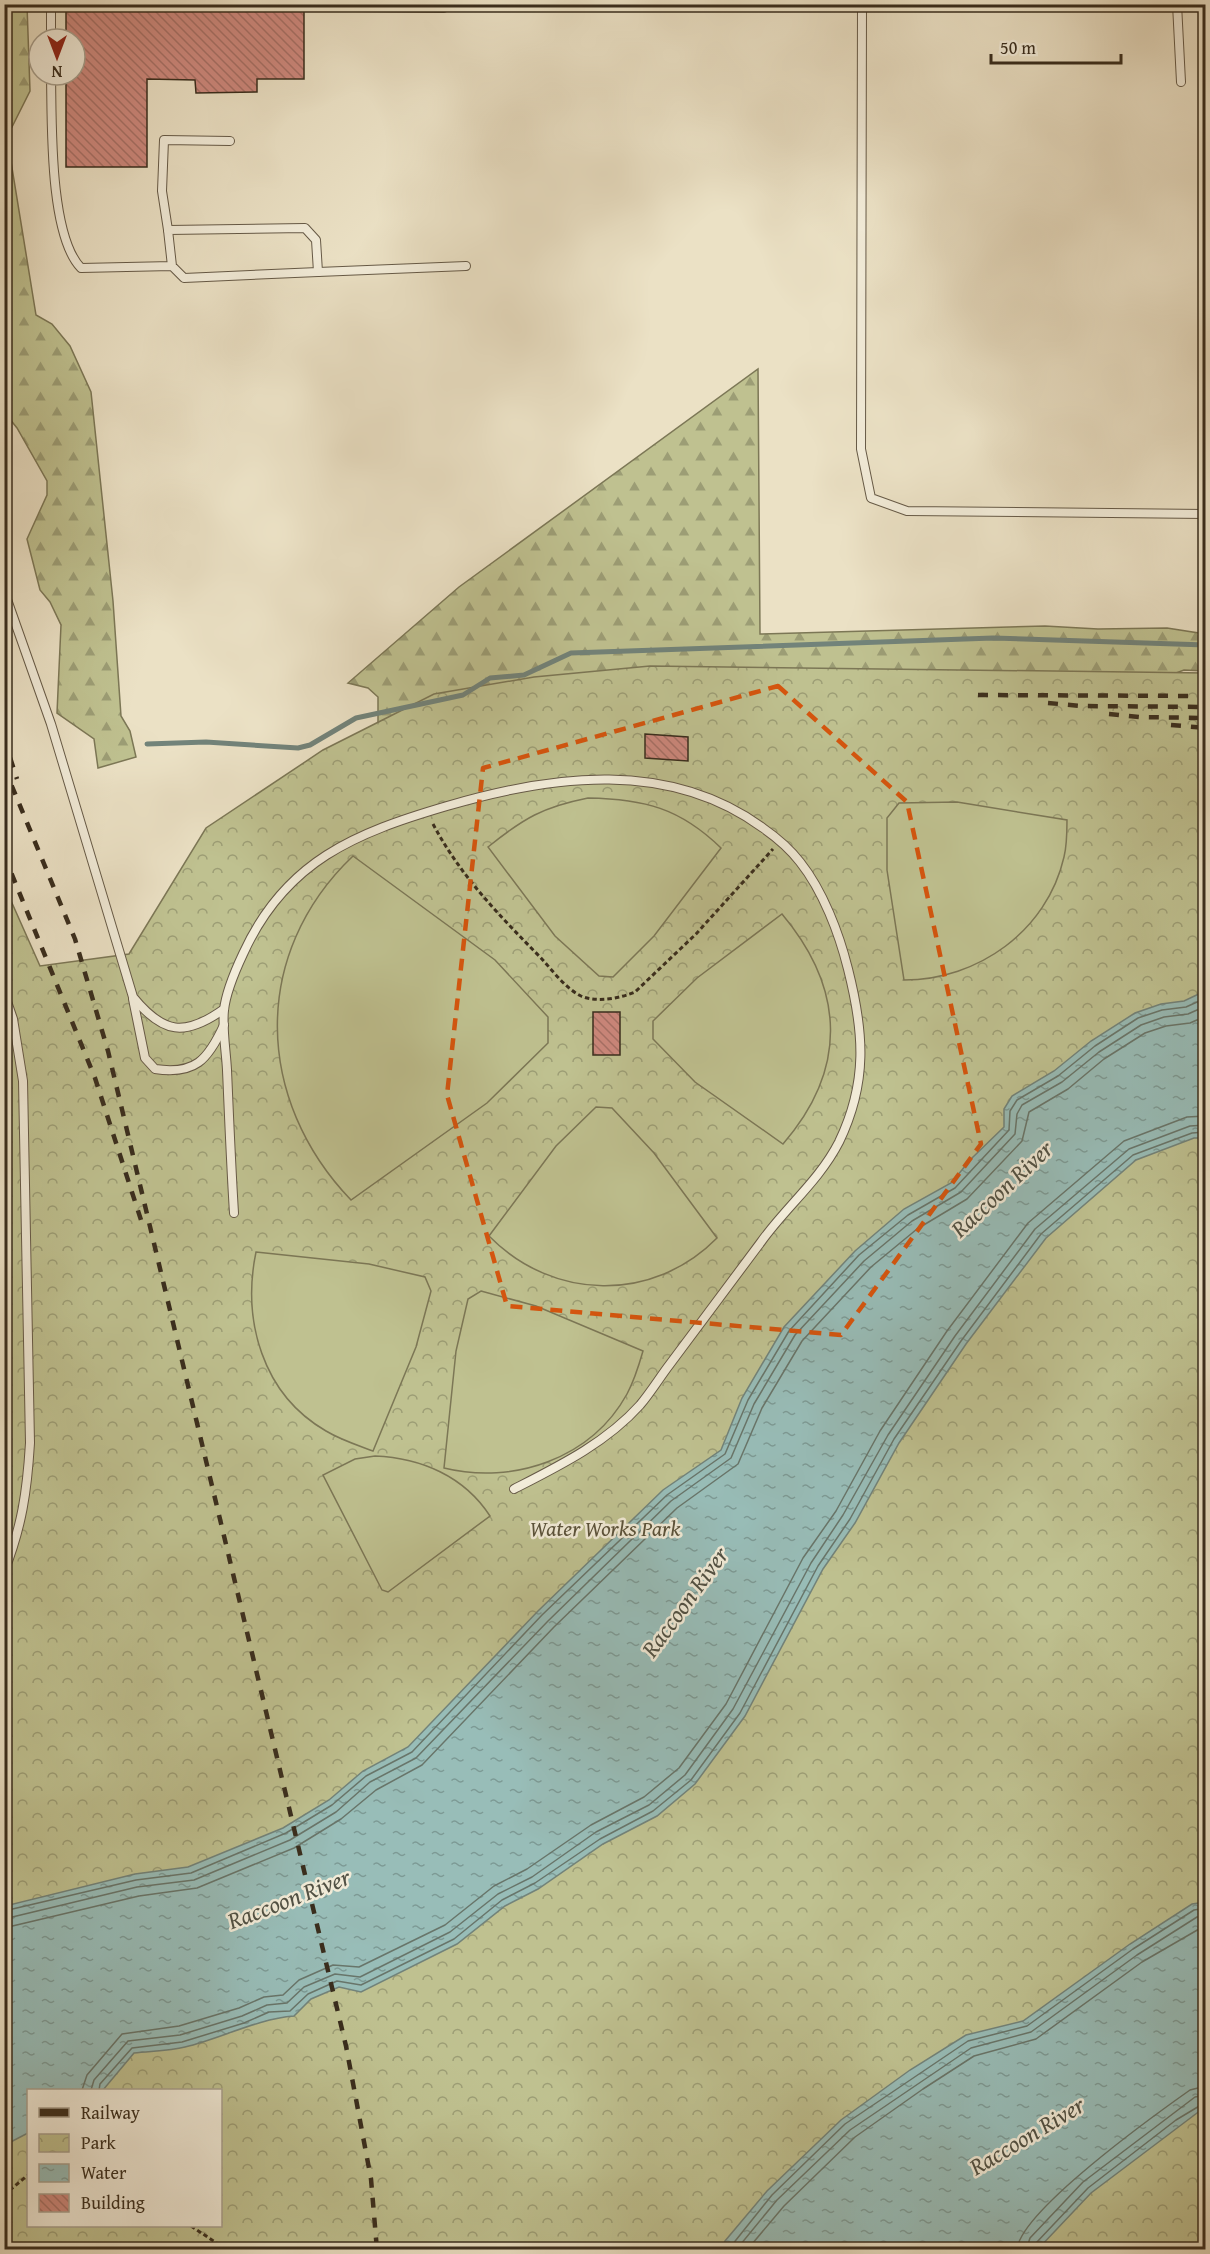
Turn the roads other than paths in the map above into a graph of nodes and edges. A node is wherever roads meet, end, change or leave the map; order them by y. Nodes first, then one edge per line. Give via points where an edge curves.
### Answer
1 (51, 4) edge
2 (350, 4) edge
3 (861, 4) edge
4 (1177, 4) edge
5 (444, 8) dead end
6 (51, 27) edge
7 (1181, 82) dead end
8 (51, 87) edge
9 (230, 141) dead end
10 (168, 230) junction
11 (172, 266) junction
12 (466, 266) dead end
13 (318, 272) junction
14 (1206, 514) edge
15 (4, 591) edge
16 (4, 993) edge
17 (133, 997) junction
18 (224, 1009) junction
19 (225, 1023) junction
20 (234, 1213) dead end
21 (514, 1489) dead end
22 (4, 1572) edge

1 - 6 lane
2 - 5 lane
3 - 14 lane via 861,449 871,498 908,511
4 - 7 lane
8 - 11 lane via 52,172 71,257 81,267
9 - 10 lane via 164,140 162,191
10 - 11 lane
10 - 13 lane via 305,228 316,240
11 - 13 lane via 184,278
12 - 13 lane
15 - 17 lane via 51,724
16 - 22 lane via 13,1019 23,1081 30,1443 26,1500
17 - 18 lane via 156,1022 168,1026 203,1024
17 - 19 lane via 145,1058 155,1070 183,1071 197,1064 209,1053
18 - 19 lane
18 - 21 lane via 243,954 258,925 301,874 357,836 489,795 594,778 659,782 691,790 749,817 800,861 829,914 844,953 860,1032 862,1072 838,1143 821,1172 778,1219 640,1405 568,1461
19 - 20 lane

